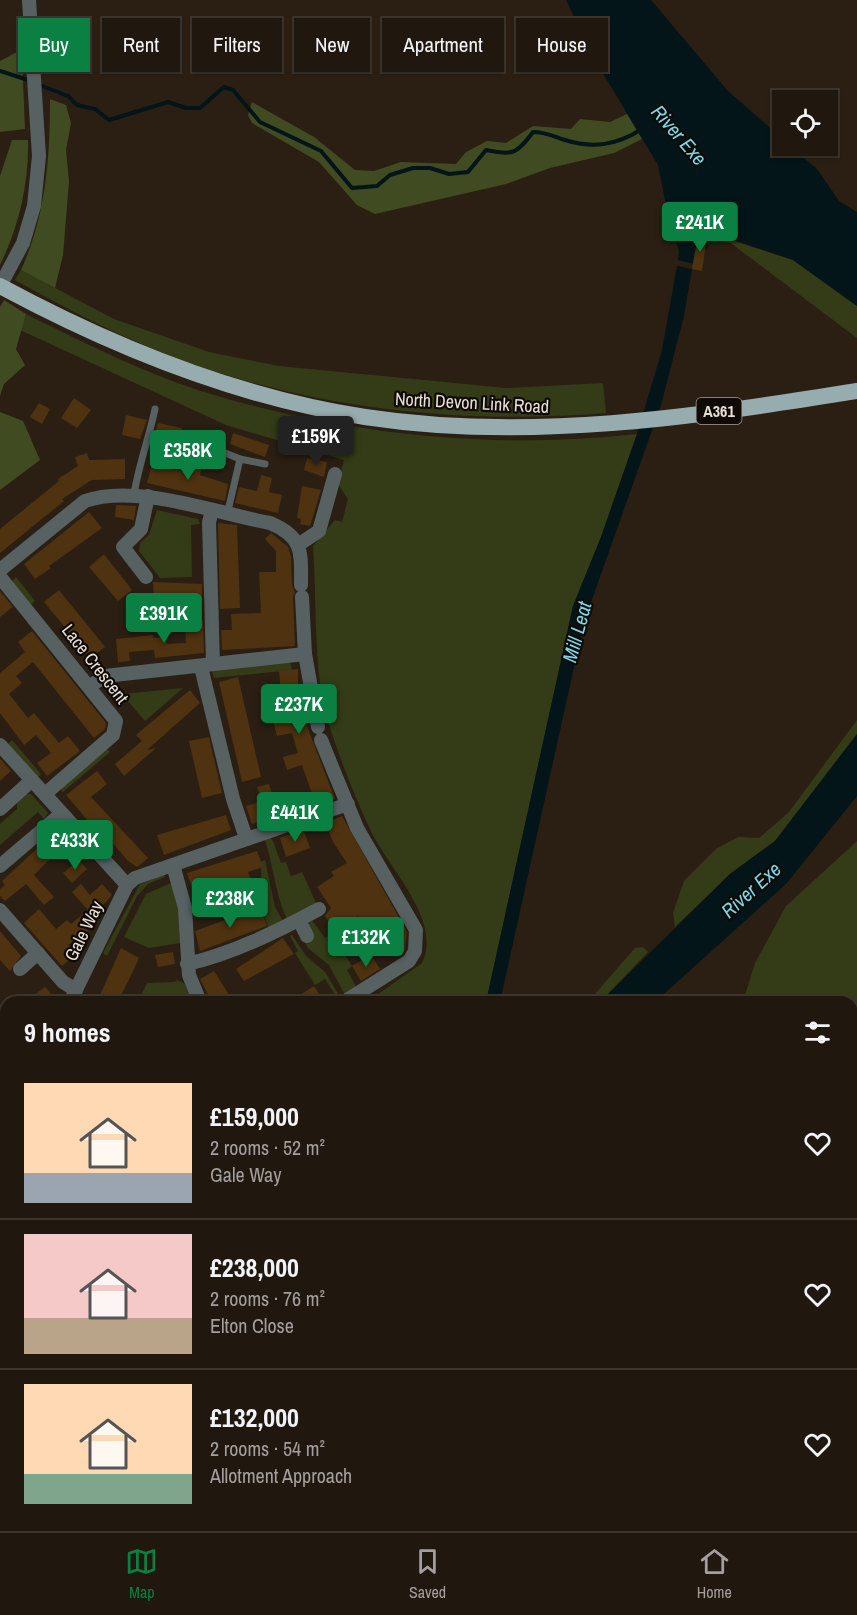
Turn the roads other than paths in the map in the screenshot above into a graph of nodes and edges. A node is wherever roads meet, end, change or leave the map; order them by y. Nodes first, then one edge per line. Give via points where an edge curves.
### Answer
1 (29, 0) edge
2 (0, 286) edge
3 (857, 391) edge
4 (155, 409) dead end
5 (218, 450) dead end
6 (240, 459) junction
7 (265, 464) dead end
8 (335, 474) dead end
9 (134, 494) junction
10 (148, 496) junction
11 (212, 511) junction
12 (228, 515) junction
13 (298, 544) junction
14 (0, 570) edge
15 (0, 577) edge
16 (146, 577) dead end
17 (305, 654) junction
18 (207, 665) junction
19 (90, 686) junction
20 (0, 745) edge
21 (32, 780) junction
22 (45, 794) junction
23 (348, 804) junction
24 (0, 809) edge
25 (61, 814) junction
26 (246, 838) junction
27 (173, 864) junction
28 (0, 866) edge
29 (127, 885) junction
30 (319, 909) dead end
31 (0, 910) edge
32 (299, 920) junction
33 (307, 936) dead end
34 (38, 953) junction
35 (187, 964) junction
36 (20, 969) dead end
37 (73, 996) edge
38 (196, 996) edge
39 (354, 996) edge

1 - 2 street via 39,156 34,206 23,243
2 - 3 highway, North Devon Link Road / A361 via 158,361 258,394 365,417 496,427 581,426
4 - 9 lane
5 - 6 lane
6 - 7 lane
6 - 12 lane
8 - 13 street via 319,531
9 - 10 street
9 - 14 street via 101,495 85,501
10 - 11 street
10 - 16 street via 141,529 123,547
11 - 12 street
11 - 18 street
12 - 13 street via 285,529
13 - 17 street
15 - 19 street, Lace Crescent
17 - 18 street
17 - 23 street via 320,733
18 - 19 street via 105,676
18 - 26 street via 230,789
19 - 22 street, Lace Crescent via 112,713 116,729
20 - 21 street
21 - 22 street
21 - 24 street
22 - 25 street
23 - 26 street
23 - 39 street via 368,849 412,918 417,941 409,961
25 - 28 street
25 - 29 street
26 - 27 street
27 - 29 street via 135,878
27 - 35 street via 185,908
29 - 37 street, Gale Way
30 - 32 street
31 - 34 street
32 - 33 street
32 - 35 street via 206,960
34 - 36 street
34 - 37 street
35 - 38 street

